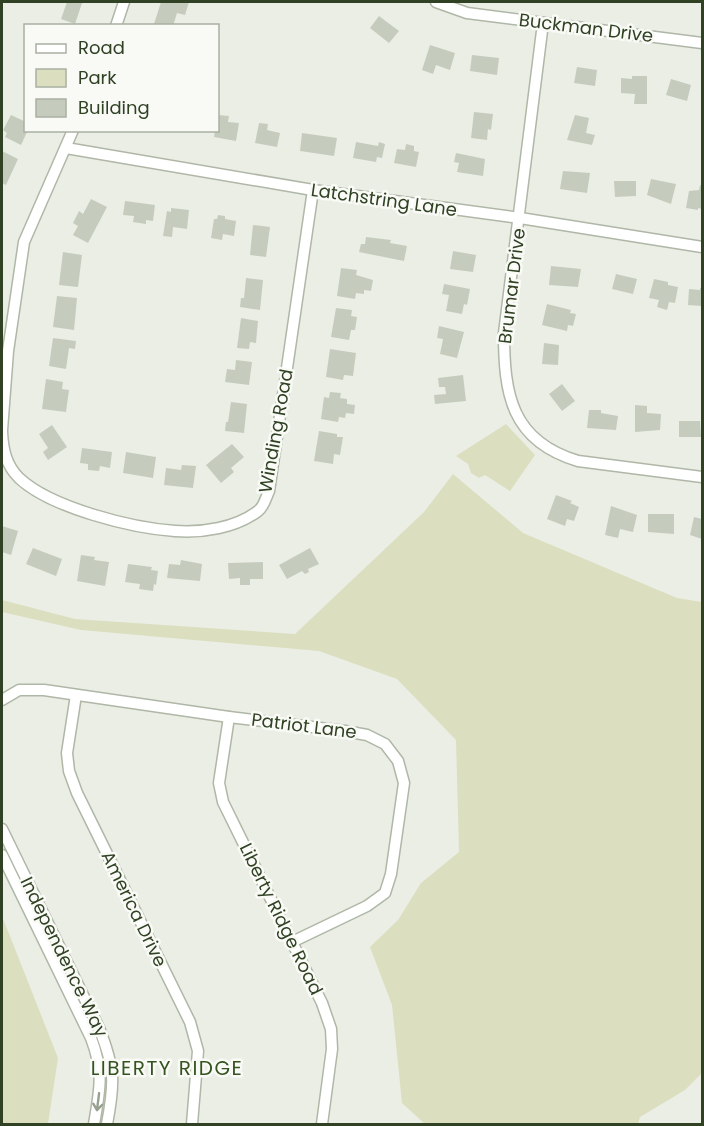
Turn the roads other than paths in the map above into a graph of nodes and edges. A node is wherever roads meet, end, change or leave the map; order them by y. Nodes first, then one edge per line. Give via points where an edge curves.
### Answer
1 (124, 2) edge
2 (436, 2) edge
3 (543, 23) junction
4 (117, 24) edge
5 (702, 43) edge
6 (72, 132) edge
7 (66, 148) junction
8 (313, 190) junction
9 (520, 218) junction
10 (702, 247) edge
11 (5, 351) edge
12 (2, 431) edge
13 (702, 477) edge
14 (76, 695) junction
15 (2, 700) edge
16 (230, 717) junction
17 (2, 829) edge
18 (2, 855) edge
19 (292, 942) junction
20 (94, 1125) edge
21 (107, 1125) edge
22 (192, 1125) edge
23 (322, 1125) edge

1 - 4 street
2 - 3 street, Buckman Drive via 467,13
3 - 5 street, Buckman Drive
3 - 9 street, Brumar Drive
6 - 7 street, Winding Road
7 - 8 street, Latchstring Lane
7 - 11 street, Winding Road via 24,242
8 - 9 street, Latchstring Lane
8 - 12 street, Winding Road via 269,491 260,510 231,526 209,529 175,531 117,522 57,502 19,478 5,458
9 - 10 street, Latchstring Lane
9 - 13 street, Brumar Drive via 504,333 504,361 510,401 525,427 545,448 578,461
11 - 12 street, Winding Road
14 - 15 street, Patriot Lane via 19,690
14 - 16 street, Patriot Lane
14 - 22 street, America Drive via 67,753 69,771 190,1022 198,1051
16 - 19 street, Liberty Ridge Road via 219,783 223,802
16 - 19 street, Patriot Lane via 367,735 385,744 398,761 404,783 385,893 367,906
17 - 21 street, Independence Way via 111,1058 113,1079
18 -> 20 street, Independence Way via 99,1059
19 - 23 street, Liberty Ridge Road via 331,1029

